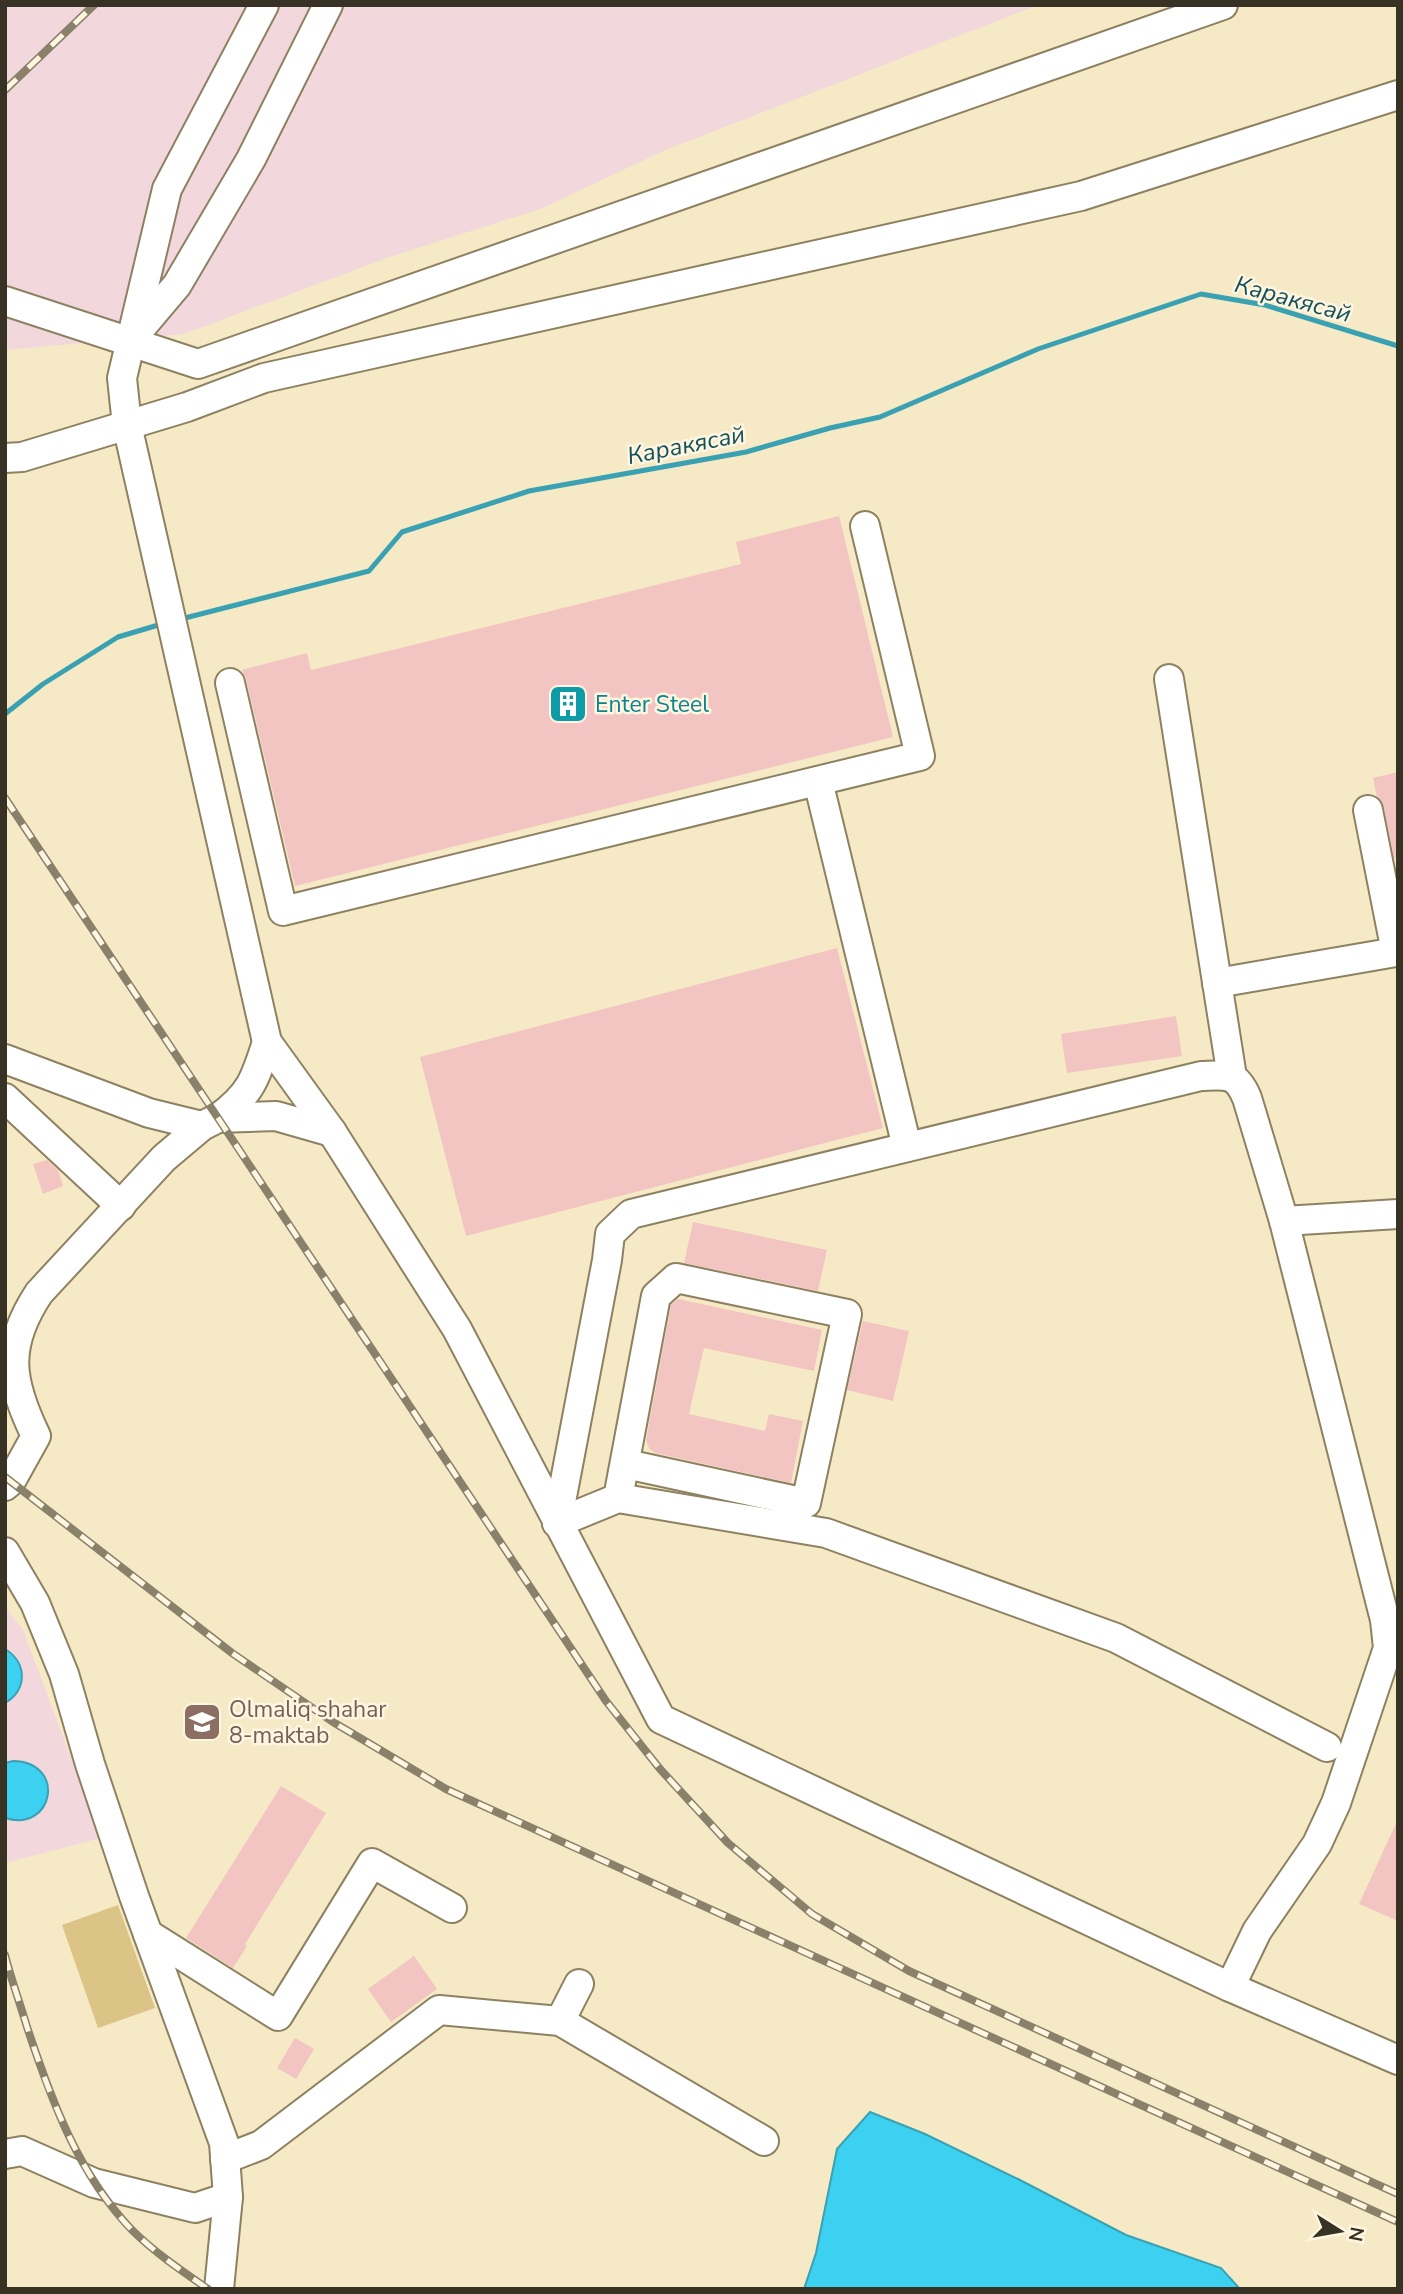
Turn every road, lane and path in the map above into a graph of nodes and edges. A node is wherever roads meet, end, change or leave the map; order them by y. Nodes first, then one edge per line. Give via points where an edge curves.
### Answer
1 (264, 5) edge
2 (328, 5) edge
3 (1223, 5) edge
4 (1398, 95) edge
5 (5, 301) edge
6 (130, 341) junction
7 (127, 425) junction
8 (5, 458) edge
9 (865, 526) dead end
10 (1169, 679) dead end
11 (230, 683) dead end
12 (818, 780) junction
13 (1368, 810) dead end
14 (1217, 982) junction
15 (267, 1042) junction
16 (5, 1059) edge
17 (1232, 1077) junction
18 (5, 1098) edge
19 (149, 1113) junction
20 (210, 1122) junction
21 (332, 1132) junction
22 (908, 1147) junction
23 (164, 1158) junction
24 (121, 1206) junction
25 (1398, 1214) edge
26 (1284, 1221) junction
27 (626, 1464) junction
28 (5, 1486) edge
29 (618, 1498) junction
30 (557, 1523) junction
31 (5, 1552) edge
32 (1327, 1747) dead end
33 (452, 1908) dead end
34 (148, 1934) junction
35 (579, 1984) dead end
36 (1230, 1987) junction
37 (560, 2021) junction
38 (1398, 2060) edge
39 (764, 2141) dead end
40 (11, 2147) edge
41 (226, 2159) junction
42 (228, 2197) junction
43 (219, 2289) edge

1 - 6 street via 167,189
2 - 6 street via 251,159 177,285
3 - 6 street via 198,364
4 - 7 street via 1081,196 264,378
5 - 6 street
6 - 7 street via 122,378
7 - 8 street
7 - 15 street
9 - 12 street via 920,756
10 - 14 street
11 - 12 street via 283,911
12 - 22 street
13 - 14 street via 1396,952
14 - 17 street
15 - 20 street via 257,1076 240,1102
15 - 21 street
16 - 19 street
17 - 22 street via 1201,1076
17 - 26 street via 1240,1082 1247,1098
18 - 24 street
19 - 20 street
19 - 23 street
20 - 21 street via 276,1116
20 - 23 street
21 - 30 street via 457,1329
22 - 30 street via 631,1214 610,1234
23 - 24 street
24 - 28 street via 39,1293 23,1318 14,1379 36,1436
25 - 26 street
26 - 36 street via 1385,1620 1388,1648 1322,1834 1256,1931
27 - 27 street via 656,1296 676,1278 847,1314 806,1503
27 - 29 street
29 - 30 street
29 - 32 street via 825,1533 1116,1638
30 - 36 street via 661,1719
31 - 34 street via 35,1602 64,1674
33 - 34 street via 372,1863 278,2016
34 - 41 street
35 - 37 street
36 - 38 street
37 - 39 street
37 - 41 street via 439,2011 261,2145
40 - 42 street via 94,2183 195,2208
41 - 42 street
42 - 43 street

